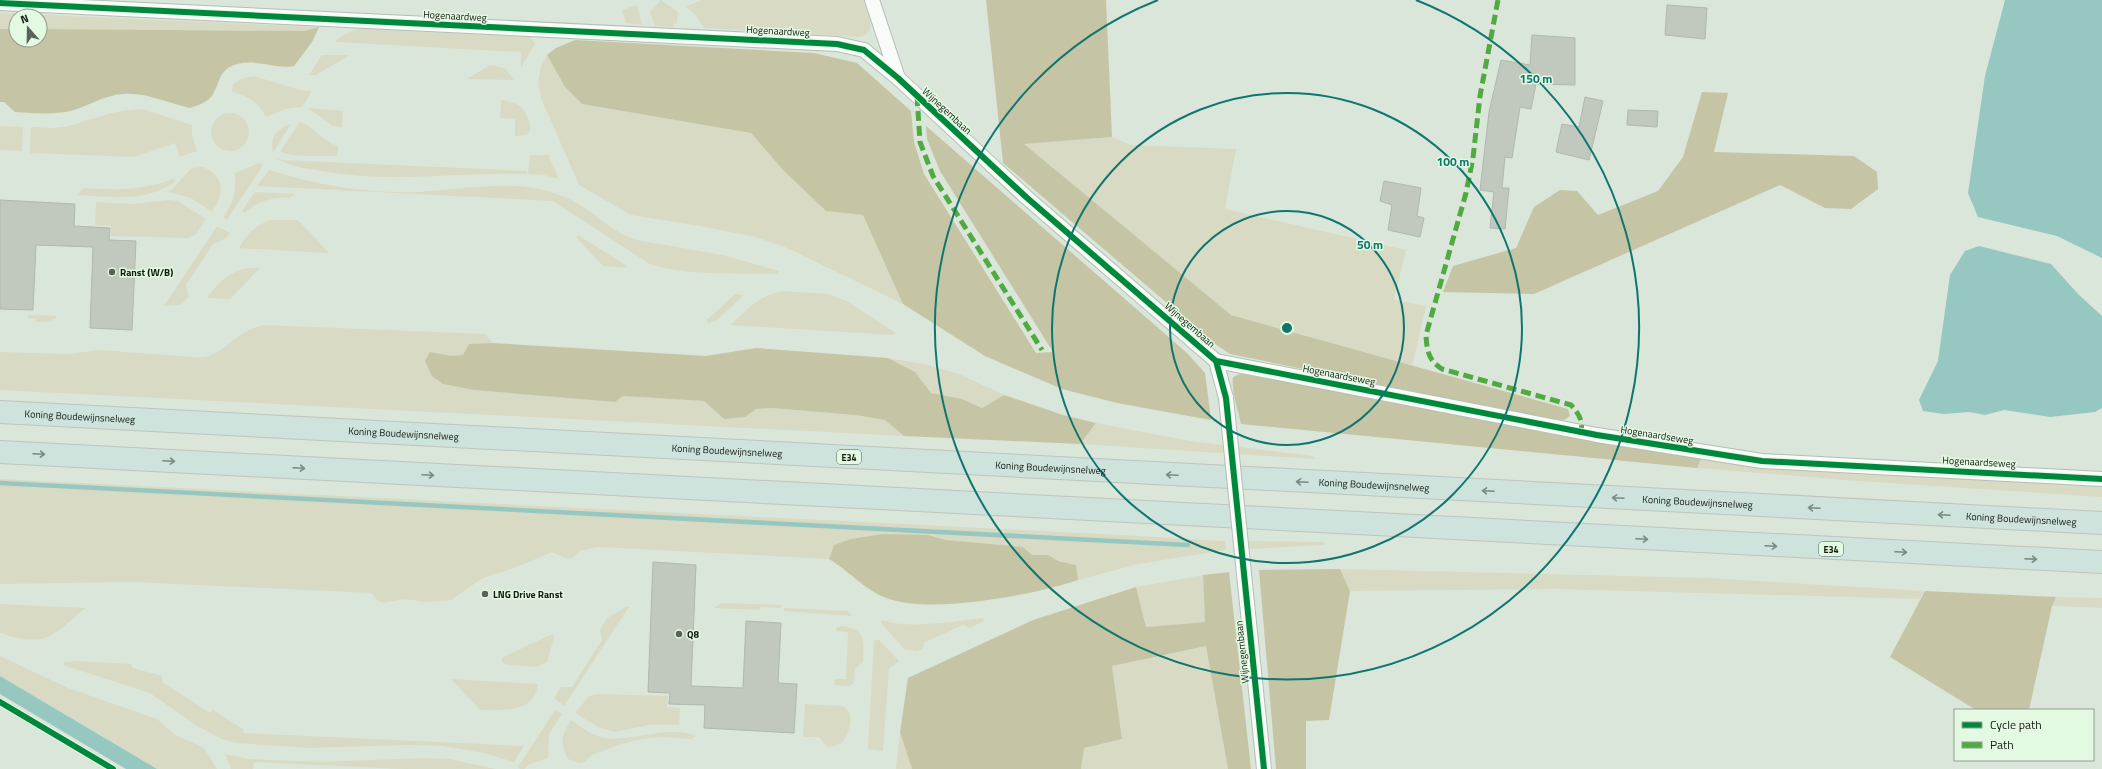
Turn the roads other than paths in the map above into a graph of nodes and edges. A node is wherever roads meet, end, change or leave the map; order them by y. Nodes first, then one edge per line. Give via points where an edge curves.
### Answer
1 (872, 0) edge
2 (0, 3) edge
3 (898, 78) junction
4 (1216, 361) junction
5 (0, 412) edge
6 (0, 452) edge
7 (2102, 479) edge
8 (2102, 523) edge
9 (2102, 562) edge
10 (1264, 769) edge

1 - 3 street
2 - 3 street, Hogenaardweg via 837,44 864,50
3 - 4 street, Wijnegembaan via 1026,198
4 - 7 street, Hogenaardseweg via 1597,436 1762,461
4 - 10 street, Wijnegembaan, bridge via 1226,398
8 -> 5 highway, Koning Boudewijnsnelweg / E34
6 -> 9 highway, E34

